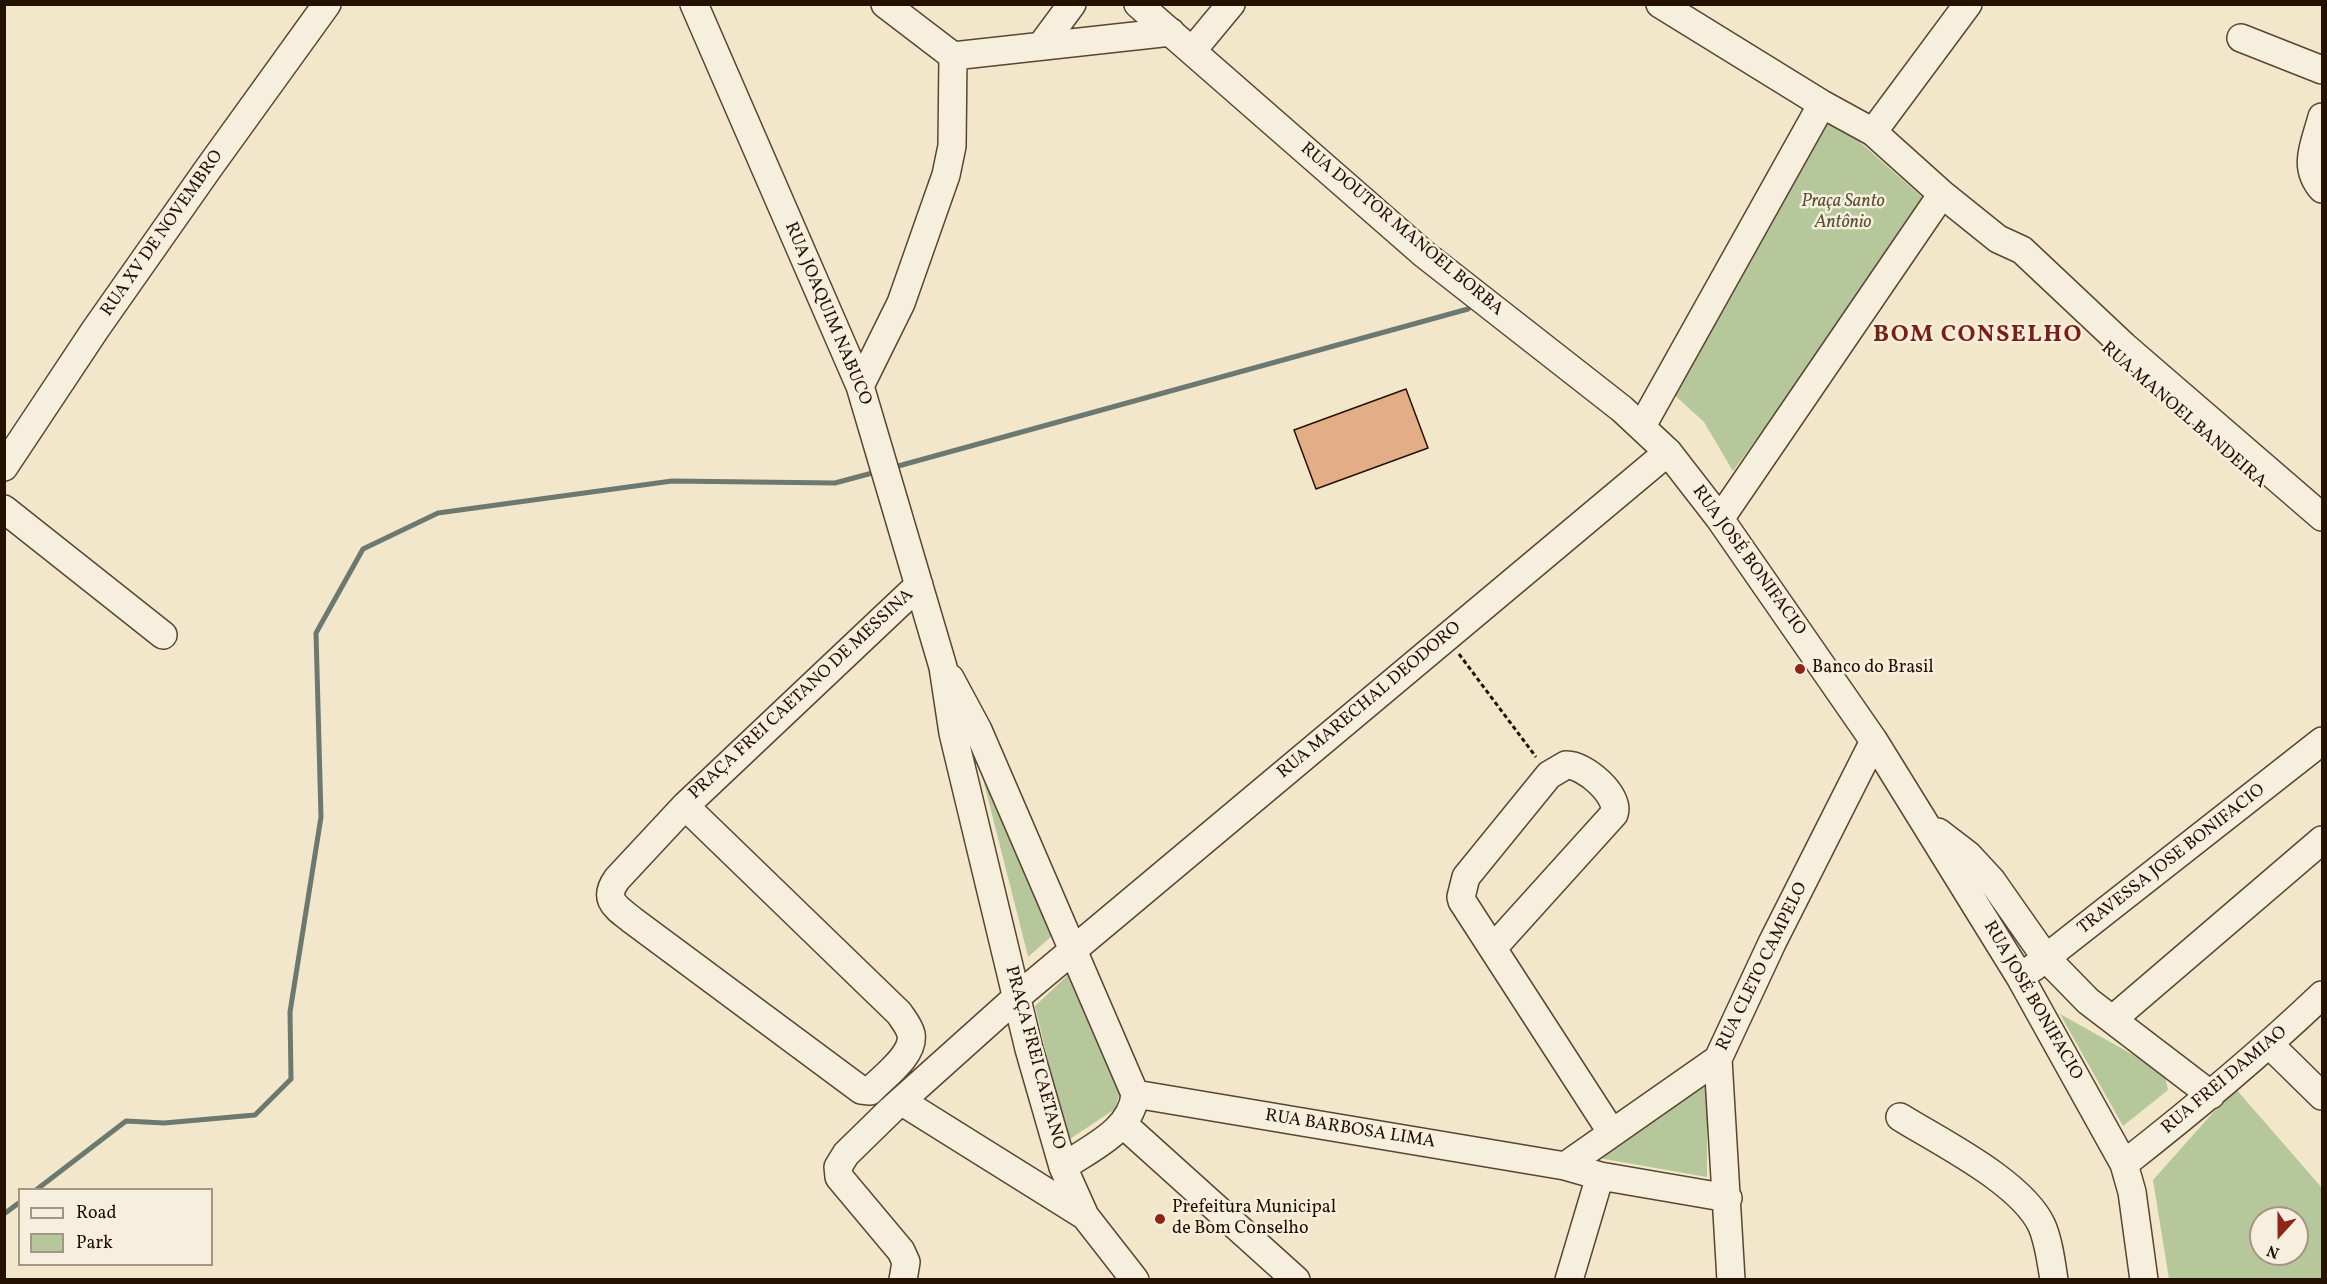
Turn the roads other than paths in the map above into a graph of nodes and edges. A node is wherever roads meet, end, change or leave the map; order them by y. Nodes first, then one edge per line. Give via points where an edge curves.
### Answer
1 (327, 4) edge
2 (694, 4) edge
3 (885, 4) edge
4 (1072, 4) edge
5 (1138, 4) edge
6 (1231, 4) edge
7 (1660, 4) edge
8 (1968, 4) edge
9 (1171, 32) junction
10 (2241, 38) dead end
11 (1041, 46) junction
12 (1192, 51) junction
13 (953, 56) junction
14 (2322, 70) edge
15 (1822, 104) junction
16 (2322, 117) edge
17 (1873, 132) junction
18 (2322, 189) edge
19 (1942, 194) junction
20 (1998, 239) junction
21 (863, 396) junction
22 (1642, 426) junction
23 (1668, 452) junction
24 (4, 467) edge
25 (4, 509) edge
26 (2322, 517) edge
27 (1720, 519) junction
28 (2322, 538) edge
29 (919, 585) junction
30 (163, 635) dead end
31 (943, 667) junction
32 (1874, 741) junction
33 (2322, 741) edge
34 (684, 806) junction
35 (1925, 823) junction
36 (2322, 840) edge
37 (1493, 948) junction
38 (1073, 951) junction
39 (2046, 958) junction
40 (2020, 976) junction
41 (2322, 995) edge
42 (1017, 997) junction
43 (2113, 1019) junction
44 (2270, 1045) junction
45 (1719, 1059) junction
46 (873, 1088) junction
47 (1135, 1094) junction
48 (2211, 1095) junction
49 (2322, 1096) edge
50 (896, 1106) junction
51 (1900, 1117) dead end
52 (1124, 1125) junction
53 (1612, 1134) junction
54 (1565, 1166) junction
55 (1063, 1167) junction
56 (2127, 1174) junction
57 (1600, 1176) junction
58 (1728, 1198) junction
59 (1085, 1216) junction
60 (904, 1271) edge
61 (1135, 1280) edge
62 (1296, 1280) edge
63 (1569, 1280) edge
64 (1731, 1280) edge
65 (2054, 1280) edge
66 (2144, 1280) edge

1 - 24 street, RUA XV DE NOVEMBRO via 95,330
2 - 21 street, RUA JOAQUIM NABUCO
3 - 13 street
4 - 11 street
5 - 9 street, RUA DOUTOR MANOEL BORBA
6 - 12 street
7 - 15 street, RUA MANOEL BANDEIRA
8 - 17 street
9 - 11 street
9 - 12 street, RUA DOUTOR MANOEL BORBA
10 - 14 street
11 - 13 street
12 - 22 street, RUA DOUTOR MANOEL BORBA via 1424,254
13 - 21 street via 952,146 946,175 918,260
15 - 17 street, RUA MANOEL BANDEIRA
15 - 22 street
16 - 18 street via 2310,167
17 - 19 street, RUA MANOEL BANDEIRA
19 - 20 street, RUA MANOEL BANDEIRA
19 - 27 street
20 - 26 street, RUA MANOEL BANDEIRA via 2022,250 2124,346
20 - 28 street, RUA MANOEL BANDEIRA via 2010,262
21 - 29 street, RUA JOAQUIM NABUCO
22 - 23 street, RUA DOUTOR MANOEL BORBA
23 - 27 street, RUA JOSÉ BONIFACIO
23 - 38 street, RUA MARECHAL DEODORO
25 - 30 street
27 - 32 street, RUA JOSÉ BONIFACIO
29 - 31 street, RUA JOAQUIM NABUCO
29 - 34 street, PRAÇA FREI CAETANO DE MESSINA
31 - 38 street via 978,730
31 - 42 street, PRAÇA FREI CAETANO via 953,733
32 - 35 street, RUA JOSÉ BONIFACIO
32 - 45 street, RUA CLETO CAMPELO via 1772,943
33 - 39 street, TRAVESSA JOSE BONIFACIO
34 - 46 street, PRAÇA FREI CAETANO DE MESSINA via 899,1013 911,1036 909,1049
34 - 46 street, PRAÇA FREI CAETANO DE MESSINA via 613,885 611,901 861,1090
35 - 39 street, RUA JOSÉ BONIFACIO via 1968,855 1992,881
35 - 40 street, RUA JOSÉ BONIFACIO
36 - 43 street
37 - 37 street via 1462,900 1466,877 1549,775 1566,765 1578,767 1613,798 1616,809
37 - 53 street
38 - 42 street
38 - 47 street
39 - 40 street, TRAVESSA JOSE BONIFACIO
39 - 43 street, RUA JOSÉ BONIFACIO via 2088,1001
40 - 56 street, RUA JOSÉ BONIFACIO
41 - 44 street, RUA FREI DAMIAO
42 - 50 street
42 - 55 street, PRAÇA FREI CAETANO
43 - 48 street, RUA JOSÉ BONIFACIO
44 - 48 street, RUA FREI DAMIAO
44 - 49 street
45 - 53 street
45 - 58 street, RUA CLETO CAMPELO
46 - 50 street
47 - 52 street
47 - 54 street, RUA BARBOSA LIMA
48 - 56 street, RUA FREI DAMIAO
50 - 59 street
50 - 60 street via 846,1154 838,1172 844,1185 901,1251
51 - 65 street via 2015,1192 2041,1224
52 - 55 street, PRAÇA FREI CAETANO
52 - 62 street
53 - 54 street
54 - 57 street, RUA BARBOSA LIMA
55 - 59 street
56 - 66 street
57 - 58 street, RUA BARBOSA LIMA
57 - 63 street
58 - 64 street, RUA CLETO CAMPELO
59 - 61 street

